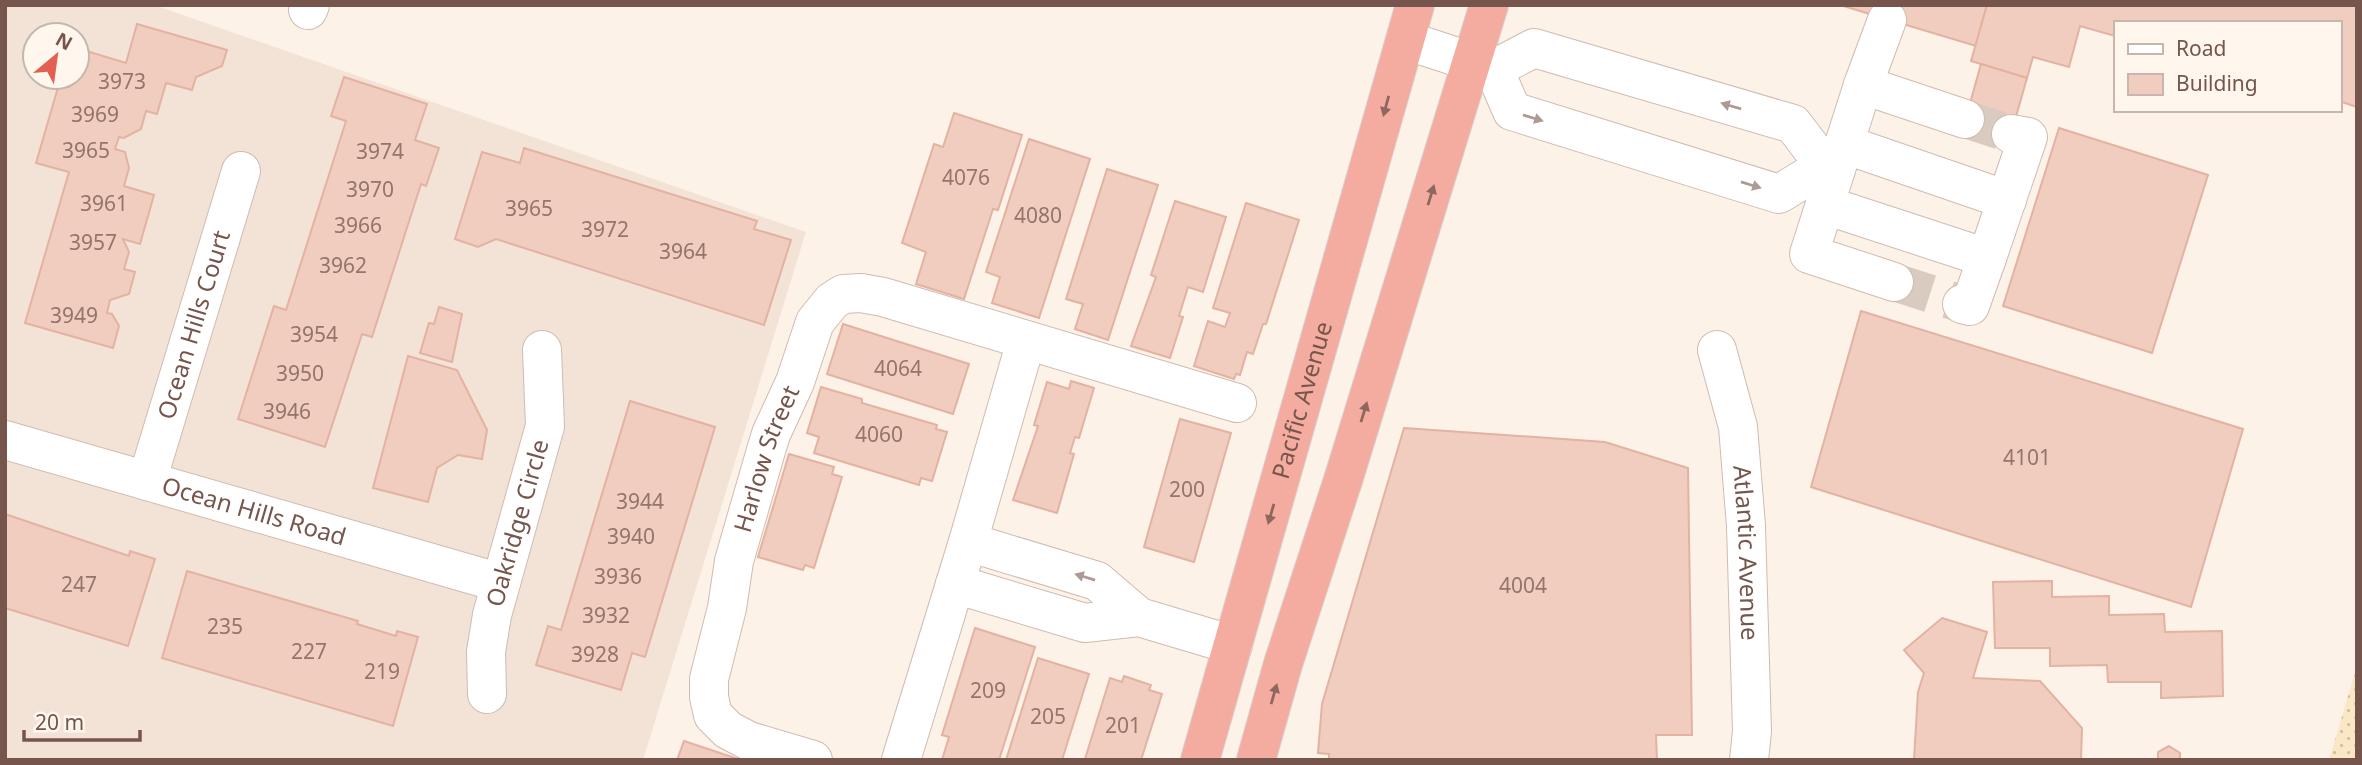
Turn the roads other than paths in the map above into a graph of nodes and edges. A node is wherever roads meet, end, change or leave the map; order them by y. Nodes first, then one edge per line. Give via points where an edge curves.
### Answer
1 (1489, 5) edge
2 (1887, 20) dead end
3 (1410, 23) edge
4 (1483, 65) junction
5 (1863, 85) junction
6 (1965, 119) tunnel mouth
7 (2011, 134) tunnel mouth
8 (1835, 160) junction
9 (241, 171) dead end
10 (2007, 200) junction
11 (1825, 205) junction
12 (1987, 258) junction
13 (1894, 282) tunnel mouth
14 (1962, 304) dead end
15 (1026, 341) junction
16 (542, 350) dead end
17 (1717, 350) dead end
18 (1237, 403) dead end
19 (5, 440) edge
20 (147, 481) junction
21 (968, 542) junction
22 (501, 583) junction
23 (955, 584) junction
24 (1139, 617) junction
25 (1233, 645) junction
26 (486, 694) dead end
27 (813, 760) edge
28 (901, 760) edge
29 (1200, 760) edge
30 (1256, 760) edge
31 (1749, 760) edge

1 - 4 highway
2 - 5 street
3 - 4 street
3 -> 25 highway, Pacific Avenue
8 -> 4 street via 1793,124 1534,48
4 -> 8 street via 1512,111 1779,194
30 -> 4 highway via 1344,477
5 - 6 street
5 - 8 street
7 - 10 street via 2028,137
8 - 10 street
8 - 11 street
9 - 20 street, Ocean Hills Court
10 - 12 street
11 - 12 street
11 - 13 street via 1809,254
12 - 14 street via 1970,306
15 - 18 street, Harlow Street
15 - 21 street
15 - 27 street, Harlow Street via 861,293 843,294 814,322 795,382 771,433 734,561 709,679 713,715 728,730
16 - 22 street, Oakridge Circle via 543,441
17 - 31 street, Atlantic Avenue via 1738,427 1745,514
19 - 20 street, Ocean Hills Road
20 - 22 street, Ocean Hills Road
21 - 23 street
24 -> 21 street via 1097,581
22 - 26 street, Oakridge Circle via 486,652
23 - 24 street via 1085,623
23 - 28 street
24 - 25 street
25 - 29 highway, Pacific Avenue

